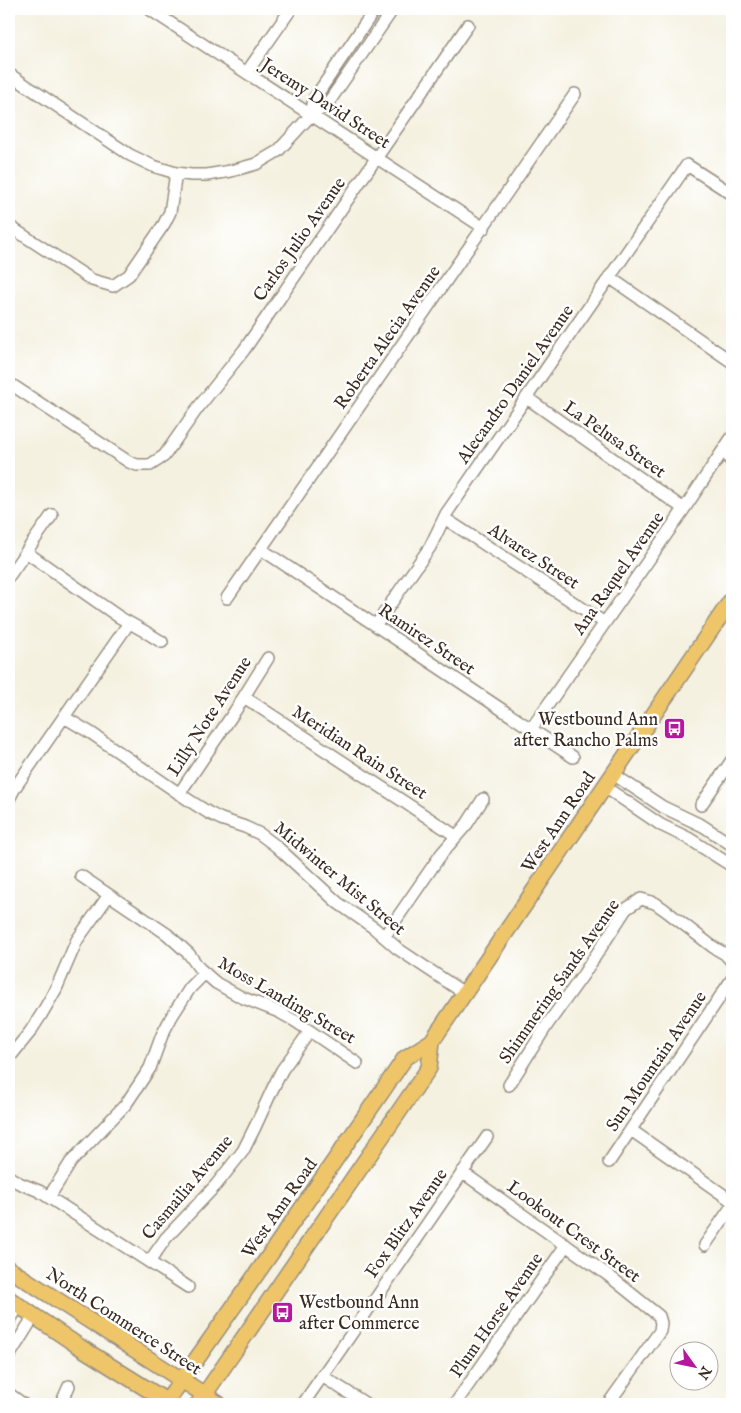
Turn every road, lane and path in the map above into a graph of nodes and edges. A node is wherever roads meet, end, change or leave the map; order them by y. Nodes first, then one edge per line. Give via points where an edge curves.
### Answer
1 (149, 9) edge
2 (291, 9) edge
3 (375, 9) edge
4 (393, 9) edge
5 (468, 25) dead end
6 (247, 72) junction
7 (9, 74) edge
8 (575, 94) dead end
9 (311, 115) junction
10 (378, 157) junction
11 (176, 173) junction
12 (732, 194) edge
13 (9, 226) edge
14 (484, 228) junction
15 (609, 278) junction
16 (732, 362) edge
17 (9, 384) edge
18 (527, 398) junction
19 (732, 437) edge
20 (729, 448) edge
21 (732, 461) edge
22 (684, 509) junction
23 (52, 515) dead end
24 (444, 518) junction
25 (262, 549) junction
26 (26, 552) junction
27 (9, 576) edge
28 (227, 598) dead end
29 (732, 599) edge
30 (129, 623) junction
31 (605, 623) junction
32 (376, 626) junction
33 (162, 642) dead end
34 (268, 658) dead end
35 (244, 697) junction
36 (64, 717) junction
37 (531, 729) junction
38 (573, 758) dead end
39 (732, 760) edge
40 (614, 774) junction
41 (604, 787) junction
42 (179, 794) junction
43 (9, 799) edge
44 (483, 799) dead end
45 (701, 805) dead end
46 (456, 836) junction
47 (732, 845) edge
48 (732, 866) edge
49 (81, 876) dead end
50 (109, 895) junction
51 (384, 937) junction
52 (732, 962) edge
53 (205, 973) junction
54 (732, 979) edge
55 (464, 993) junction
56 (310, 1030) junction
57 (432, 1041) junction
58 (9, 1058) edge
59 (357, 1063) dead end
60 (509, 1085) dead end
61 (631, 1130) junction
62 (487, 1137) dead end
63 (609, 1162) dead end
64 (462, 1172) junction
65 (9, 1177) edge
66 (48, 1197) junction
67 (732, 1201) edge
68 (732, 1206) edge
69 (566, 1245) junction
70 (705, 1245) dead end
71 (150, 1262) junction
72 (9, 1268) edge
73 (188, 1287) dead end
74 (14, 1302) edge
75 (34, 1316) junction
76 (9, 1322) edge
77 (9, 1356) edge
78 (322, 1376) junction
79 (181, 1381) junction
80 (70, 1386) dead end
81 (9, 1394) edge
82 (201, 1400) edge
83 (168, 1403) edge
84 (23, 1404) edge
85 (61, 1404) edge
86 (219, 1404) edge
87 (303, 1404) edge
88 (366, 1404) edge
89 (455, 1404) edge
90 (608, 1404) edge

1 - 6 street, Jeremy David Street
2 - 6 street
3 - 9 street via 314,99
4 - 9 street via 326,106
5 - 10 street, Carlos Julio Avenue
6 - 9 street, Jeremy David Street
7 - 11 street via 130,155
8 - 14 street, Roberta Alecia Avenue
9 - 10 street, Jeremy David Street
9 - 11 street via 278,151 256,164 207,175
10 - 14 street, Jeremy David Street
10 - 17 street, Carlos Julio Avenue via 244,350 164,456 150,465 129,462
11 - 13 street via 170,212 164,224 129,275 113,286 92,280
12 - 15 street, Alecandro Daniel Avenue via 687,165
14 - 25 street, Roberta Alecia Avenue
15 - 16 street
15 - 18 street, Alecandro Daniel Avenue
18 - 22 street, La Pelusa Street
18 - 24 street, Alecandro Daniel Avenue
19 - 20 street, Ana Raquel Avenue
20 - 21 street
20 - 22 street, Ana Raquel Avenue
22 - 31 street, Ana Raquel Avenue
23 - 26 street
24 - 31 street, Alvarez Street
24 - 32 street, Alecandro Daniel Avenue via 430,547
25 - 28 street, Roberta Alecia Avenue
25 - 32 street, Ramirez Street
26 - 27 street
26 - 30 street
29 - 40 main road, West Ann Road
30 - 33 street
30 - 36 street
31 - 37 street, Ana Raquel Avenue
32 - 37 street, Ramirez Street
34 - 35 street, Lilly Note Avenue
35 - 42 street, Lilly Note Avenue
35 - 46 street, Meridian Rain Street
36 - 42 street, Midwinter Mist Street
36 - 43 street
37 - 38 street, Ramirez Street
39 - 45 street
40 - 41 main road, West Ann Road
40 - 47 street via 663,807
41 - 48 street
41 - 55 main road, West Ann Road
42 - 51 street, Midwinter Mist Street via 221,819 260,834 338,903
44 - 46 street
46 - 51 street
49 - 50 street, Moss Landing Street
50 - 53 street, Moss Landing Street via 167,934
50 - 58 street via 77,940 41,1015
51 - 55 street, Midwinter Mist Street
52 - 60 street, Shimmering Sands Avenue via 655,903 641,899 626,909
53 - 56 street, Moss Landing Street via 226,989 279,1012
53 - 66 street via 190,988 172,1016 150,1068 126,1104 72,1162
54 - 61 street, Sun Mountain Avenue
55 - 57 main road, West Ann Road
56 - 59 street, Moss Landing Street
56 - 71 street, Casmailia Avenue via 272,1088 243,1151 172,1231
57 - 79 main road, West Ann Road via 405,1058
57 - 82 main road, West Ann Road via 429,1068
61 - 63 street, Sun Mountain Avenue
61 - 67 street
62 - 64 street, Fox Blitz Avenue
64 - 69 street, Lookout Crest Street
64 - 78 street, Fox Blitz Avenue
65 - 66 street
66 - 71 street
68 - 70 street
69 - 89 street, Plum Horse Avenue
69 - 90 street, Lookout Crest Street via 623,1286 659,1316 662,1323 660,1331
71 - 73 street
72 - 79 main road, North Commerce Street
74 - 75 main road
74 - 76 street
75 - 77 street
75 - 83 main road
78 - 87 street, Fox Blitz Avenue
78 - 88 street
79 - 82 main road, North Commerce Street
79 - 83 main road, West Ann Road
80 - 85 street
81 - 84 street
82 - 86 main road, North Commerce Street

